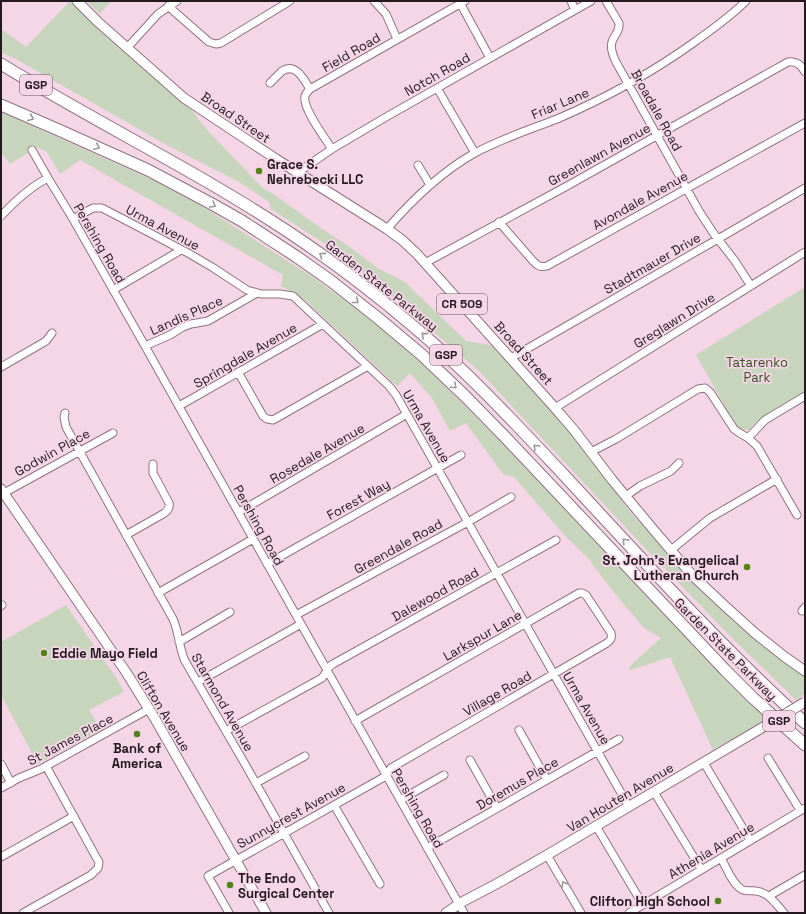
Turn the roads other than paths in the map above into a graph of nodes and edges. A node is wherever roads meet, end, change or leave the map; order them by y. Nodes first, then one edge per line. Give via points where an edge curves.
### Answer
1 (77, 1) edge
2 (177, 1) edge
3 (290, 1) edge
4 (374, 1) edge
5 (571, 1) edge
6 (591, 1) edge
7 (606, 1) edge
8 (746, 1) edge
9 (461, 2) edge
10 (168, 6) junction
11 (575, 10) junction
12 (398, 39) junction
13 (127, 48) junction
14 (490, 58) junction
15 (1, 64) edge
16 (805, 72) edge
17 (270, 82) dead end
18 (629, 84) junction
19 (437, 88) junction
20 (310, 89) junction
21 (1, 105) edge
22 (805, 123) edge
23 (657, 135) junction
24 (332, 149) junction
25 (32, 150) dead end
26 (475, 153) junction
27 (418, 165) dead end
28 (298, 173) junction
29 (48, 178) junction
30 (430, 185) junction
31 (687, 188) junction
32 (805, 188) edge
33 (1, 216) edge
34 (73, 219) junction
35 (499, 222) junction
36 (387, 229) junction
37 (718, 239) junction
38 (181, 250) junction
39 (804, 255) edge
40 (425, 263) junction
41 (751, 286) junction
42 (113, 290) junction
43 (257, 293) junction
44 (323, 324) junction
45 (52, 332) dead end
46 (145, 346) junction
47 (511, 358) junction
48 (368, 366) junction
49 (1, 367) edge
50 (238, 372) junction
51 (804, 400) edge
52 (179, 406) junction
53 (555, 408) junction
54 (65, 413) dead end
55 (407, 414) junction
56 (113, 433) dead end
57 (748, 438) junction
58 (79, 451) junction
59 (591, 452) junction
60 (461, 455) dead end
61 (679, 463) dead end
62 (153, 464) dead end
63 (438, 468) junction
64 (777, 479) junction
65 (2, 491) edge
66 (626, 496) junction
67 (511, 497) dead end
68 (239, 512) junction
69 (797, 515) dead end
70 (468, 522) junction
71 (126, 535) junction
72 (253, 538) junction
73 (556, 540) dead end
74 (671, 550) junction
75 (267, 564) junction
76 (497, 573) junction
77 (158, 592) junction
78 (230, 612) dead end
79 (296, 616) junction
80 (301, 624) junction
81 (525, 624) junction
82 (607, 628) joint
83 (179, 642) junction
84 (327, 670) junction
85 (805, 671) edge
86 (554, 674) junction
87 (198, 682) junction
88 (805, 702) edge
89 (149, 709) junction
90 (355, 721) junction
91 (805, 723) edge
92 (520, 730) dead end
93 (226, 731) junction
94 (619, 740) dead end
95 (805, 745) edge
96 (598, 751) junction
97 (305, 756) dead end
98 (768, 758) dead end
99 (470, 760) dead end
100 (704, 762) junction
101 (1, 764) edge
102 (46, 766) junction
103 (444, 775) dead end
104 (386, 776) junction
105 (547, 780) junction
106 (11, 783) junction
107 (256, 783) junction
108 (1, 788) edge
109 (654, 792) junction
110 (400, 800) junction
111 (334, 805) junction
112 (629, 807) junction
113 (497, 808) junction
114 (803, 809) edge
115 (74, 816) junction
116 (596, 826) junction
117 (284, 833) junction
118 (750, 840) junction
119 (428, 848) junction
120 (547, 855) junction
121 (1, 857) edge
122 (721, 858) junction
123 (236, 860) junction
124 (701, 869) junction
125 (805, 875) edge
126 (380, 884) dead end
127 (769, 896) junction
128 (459, 904) junction
129 (643, 905) junction
130 (23, 913) edge
131 (229, 913) edge
132 (266, 913) edge
133 (330, 913) edge
134 (446, 913) edge
135 (464, 913) edge
136 (581, 913) edge
137 (629, 913) edge
138 (784, 913) edge

1 - 13 main road, Broad Street / CR 509
2 - 10 street
3 - 10 street via 216,44 209,42
4 - 12 street via 386,14
5 - 11 street
6 - 11 street, Notch Road
7 - 18 street, Broadale Road via 619,26 612,42 613,54
8 - 18 street, Friar Lane via 683,51
9 - 12 street, Field Road
9 - 14 street
10 - 13 street
11 - 14 street, Notch Road
12 - 20 street, Field Road
13 - 28 main road, Broad Street / CR 509 via 184,98
14 - 19 street, Notch Road
91 -> 15 highway, Garden State Parkway / GSP via 737,659 469,376 412,325 368,289 286,230
16 - 23 street, Greenlawn Avenue via 799,63 788,62
17 - 20 street via 284,70 293,69 298,71
18 - 23 street, Broadale Road
18 - 26 street, Friar Lane via 557,119 508,137
19 - 24 street, Notch Road
19 - 26 street
20 - 24 street via 305,96 305,106
21 -> 95 highway, Garden State Parkway / GSP via 148,170 212,204 297,257 378,318 465,396 725,670
22 - 31 street, Avondale Avenue
23 - 31 street, Broadale Road
23 - 35 street, Greenlawn Avenue
24 - 28 street, Notch Road
25 - 29 street, Pershing Road
26 - 30 street, Friar Lane
27 - 30 street
28 - 36 main road, Broad Street / CR 509
29 - 33 street via 31,189
29 - 34 street, Pershing Road
30 - 36 street, Friar Lane
31 - 35 street, Avondale Avenue via 544,267 533,261
31 - 37 street, Broadale Road
32 - 37 street, Stadtmauer Drive
34 - 38 street, Urma Avenue via 93,208 102,208
34 - 42 street, Pershing Road
35 - 40 street, Greenlawn Avenue
36 - 40 main road, Broad Street / CR 509
37 - 41 street, Broadale Road
37 - 47 street, Stadtmauer Drive
38 - 42 street
38 - 43 street, Urma Avenue via 247,290
39 - 41 street, Greglawn Drive
40 - 47 main road, Broad Street / CR 509
41 - 53 street, Greglawn Drive
42 - 46 street, Pershing Road
43 - 44 street, Urma Avenue via 293,296
43 - 46 street, Landis Place via 213,319 183,327
44 - 48 street, Urma Avenue
44 - 50 street, Springdale Avenue
45 - 49 street via 46,341
46 - 52 street, Pershing Road
47 - 53 main road, Broad Street / CR 509
48 - 50 street via 273,420 263,416
48 - 55 street, Urma Avenue via 389,386
50 - 52 street, Springdale Avenue
51 - 57 street via 765,420
52 - 68 street, Pershing Road
53 - 59 main road, Broad Street / CR 509
54 - 58 street, Starmond Avenue via 66,427
55 - 63 street, Urma Avenue
55 - 68 street, Rosedale Avenue
56 - 58 street, Godwin Place
57 - 59 street via 730,425 708,390 702,388
57 - 64 street via 757,446
58 - 65 street, Godwin Place
58 - 71 street, Starmond Avenue
59 - 66 main road, Broad Street / CR 509
60 - 63 street, Forest Way
61 - 66 street via 671,471
62 - 71 street via 153,473 169,507 163,514
63 - 70 street, Urma Avenue
63 - 75 street, Forest Way
64 - 69 street
64 - 74 street via 710,518
65 - 89 main road, Clifton Avenue via 116,656
66 - 74 main road, Broad Street / CR 509
67 - 70 street, Greendale Road
68 - 72 street, Pershing Road
70 - 76 street, Urma Avenue
70 - 79 street, Greendale Road
71 - 77 street, Starmond Avenue
72 - 75 street, Pershing Road
72 - 77 street
73 - 76 street, Dalewood Road
74 - 85 main road, Broad Street / CR 509 via 698,580 756,634
75 - 79 street, Pershing Road
76 - 81 street, Urma Avenue
76 - 84 street, Dalewood Road via 333,664
77 - 83 street, Starmond Avenue via 176,626
78 - 83 street
79 - 80 street, Pershing Road
80 - 84 street, Pershing Road
80 - 87 street
81 - 82 street, Larkspur Lane via 580,592 586,595
81 - 86 street, Urma Avenue
81 - 90 street, Larkspur Lane
82 - 86 street, Village Road via 612,637 607,644
83 - 87 street, Starmond Avenue via 182,655
84 - 90 street, Pershing Road
84 - 93 street, Dalewood Road via 322,678
86 - 96 street, Urma Avenue
86 - 104 street, Village Road via 390,768
87 - 93 street, Starmond Avenue
88 - 100 main road, Van Houten Avenue, bridge
89 - 102 street, St James Place
89 - 123 main road, Clifton Avenue
90 - 104 street, Pershing Road
92 - 105 street
93 - 107 street, Starmond Avenue
94 - 96 street, Doremus Place
96 - 105 street, Doremus Place
96 - 112 street, Urma Avenue
97 - 107 street
98 - 114 street
99 - 113 street
100 - 109 main road, Van Houten Avenue
100 - 118 street
101 - 106 street
102 - 106 street, St James Place
102 - 115 street
103 - 110 street
104 - 110 street, Pershing Road
104 - 111 street, Sunnycrest Avenue
105 - 113 street, Doremus Place
106 - 108 street, St James Place
107 - 117 street, Starmond Avenue
109 - 112 main road, Van Houten Avenue
109 - 124 street
110 - 119 street, Pershing Road
111 - 117 street, Sunnycrest Avenue
111 - 126 street
112 - 116 main road, Van Houten Avenue
113 - 119 street, Doremus Place
114 - 118 street, Athenia Avenue
115 - 121 street
115 - 130 street via 99,862 98,868 91,875
116 - 120 main road, Van Houten Avenue
116 - 129 street
117 - 123 street, Sunnycrest Avenue
117 - 133 street, Starmond Avenue
118 - 122 street, Athenia Avenue
119 - 128 street, Pershing Road
120 - 128 main road, Van Houten Avenue
136 -> 120 street
122 - 124 street, Athenia Avenue
122 - 127 street via 741,889 758,891
123 - 131 street, Sunnycrest Avenue via 208,876
123 - 132 main road, Clifton Avenue
124 - 129 street, Athenia Avenue
125 - 127 street
127 - 138 street
128 - 134 main road, Van Houten Avenue
128 - 135 street, Pershing Road
129 - 137 street, Athenia Avenue

